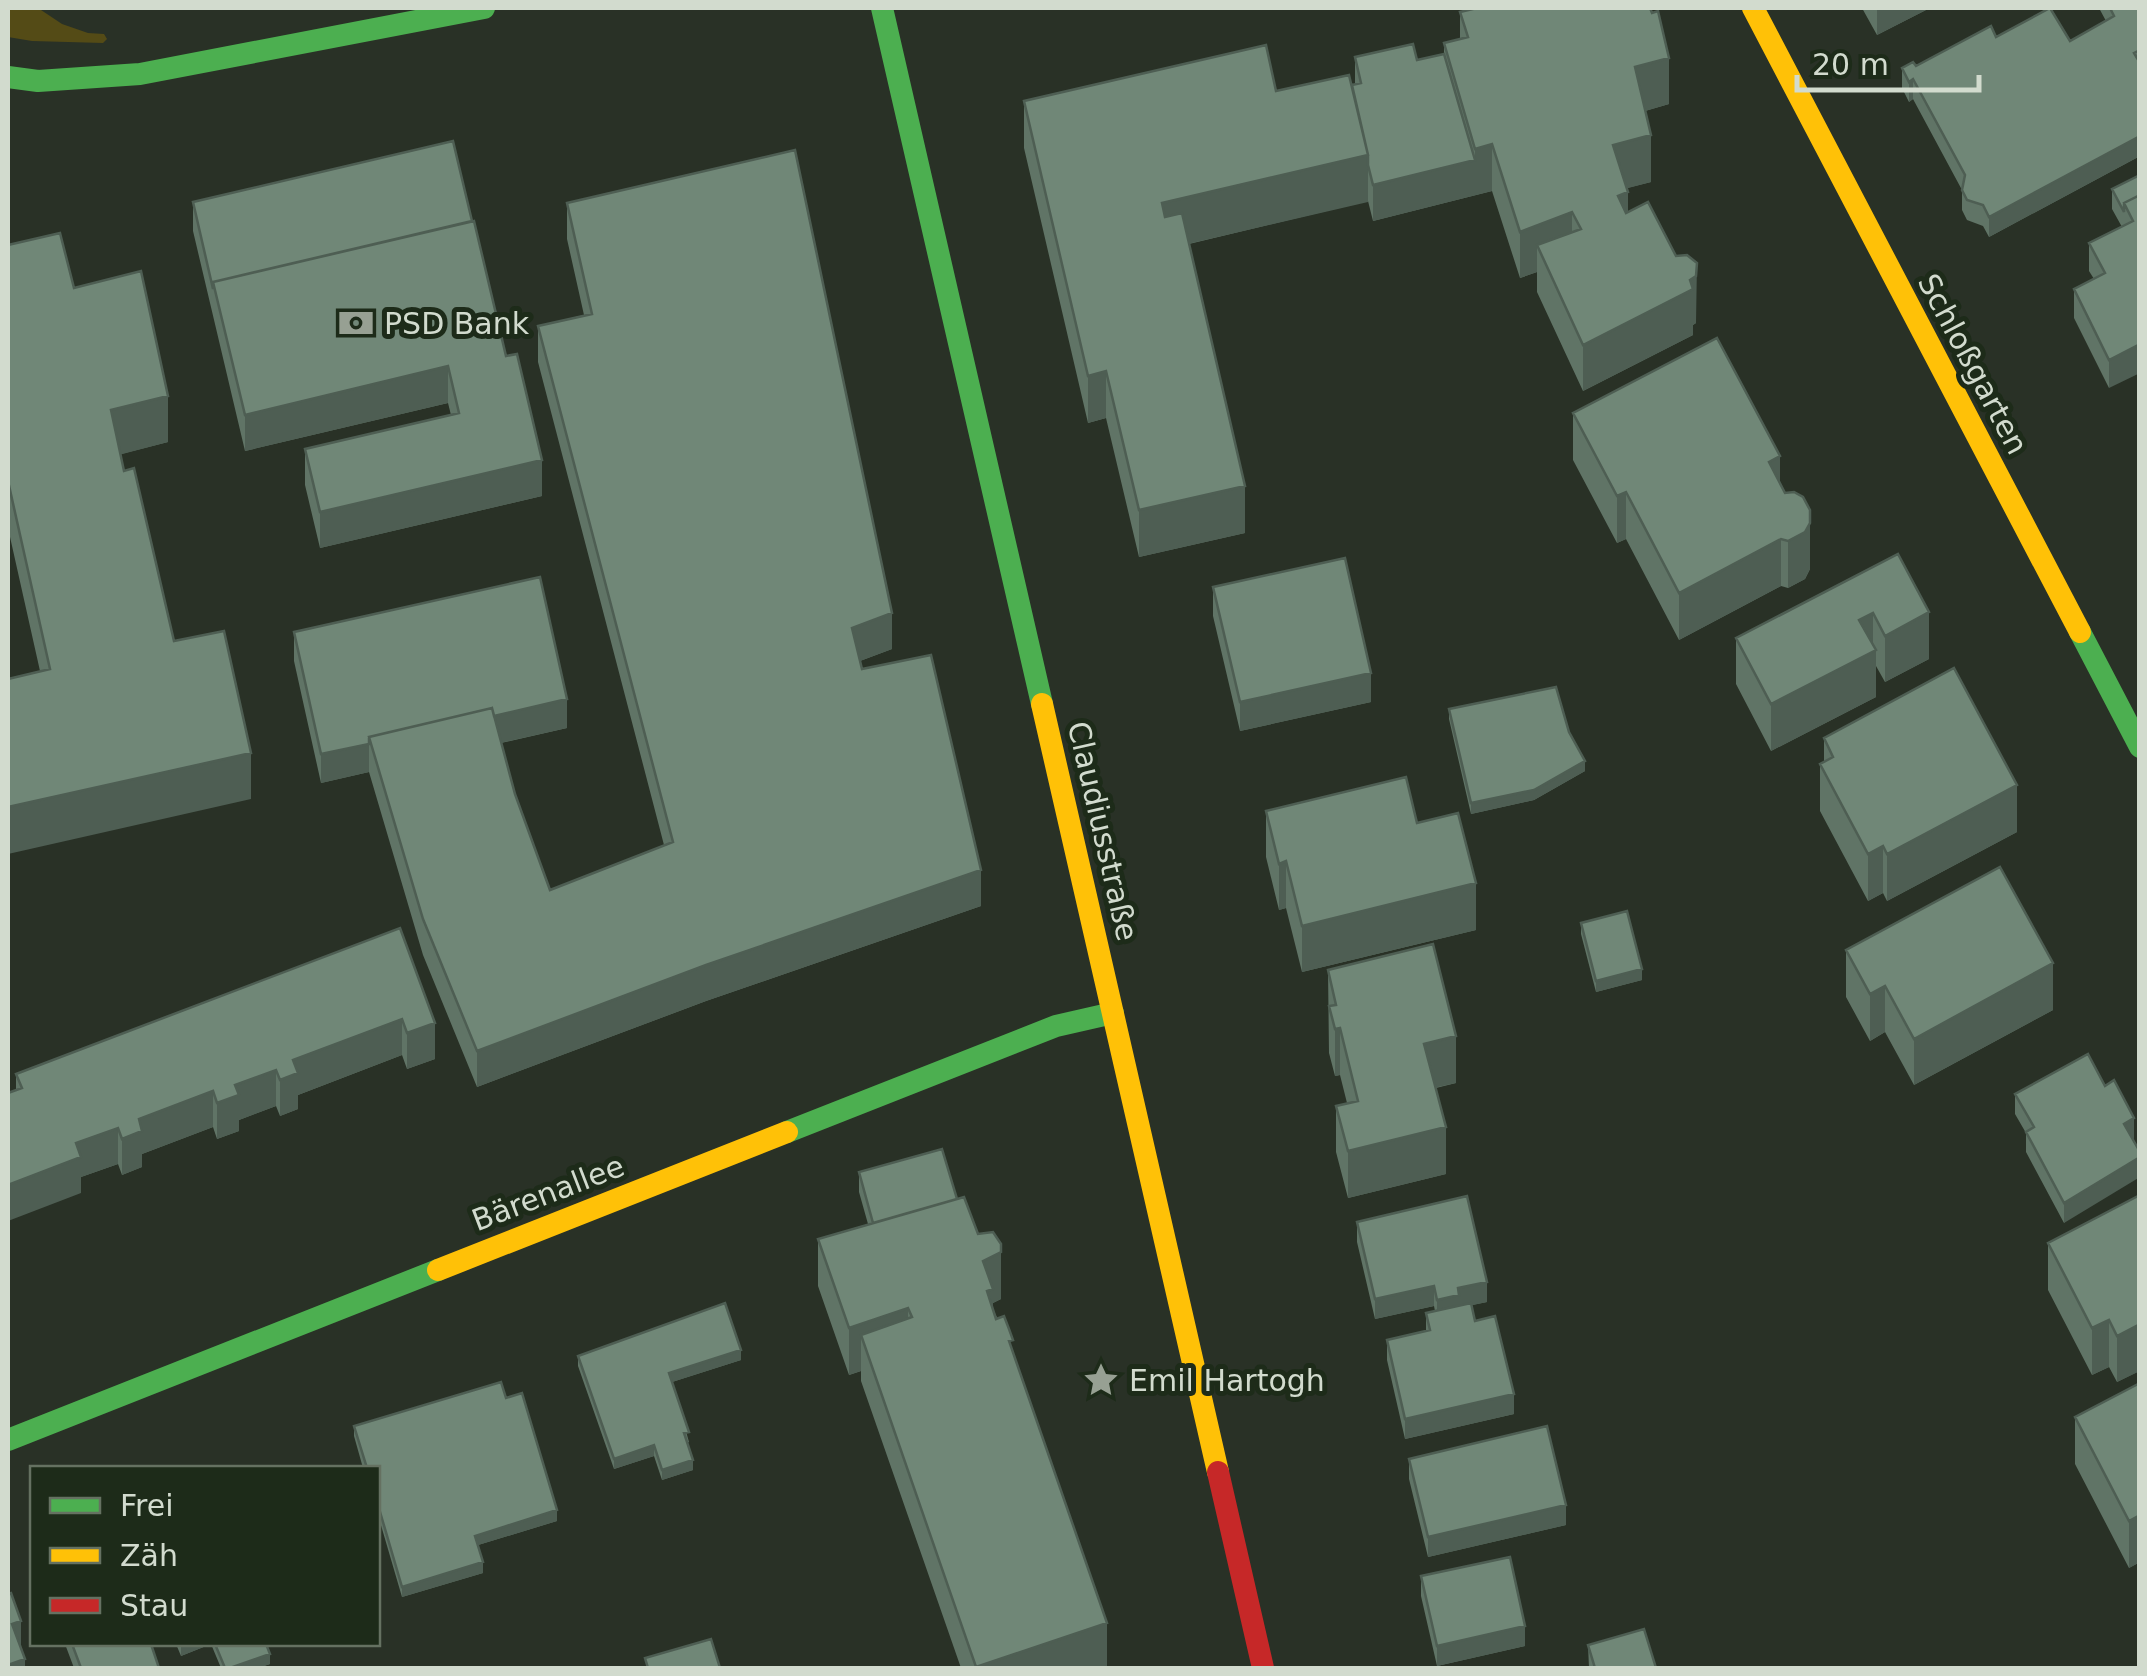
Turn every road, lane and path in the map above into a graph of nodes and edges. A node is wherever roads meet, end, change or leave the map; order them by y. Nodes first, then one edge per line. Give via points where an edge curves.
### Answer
1 (484, 8) edge
2 (882, 8) edge
3 (1753, 8) edge
4 (8, 77) edge
5 (2140, 747) edge
6 (1113, 1013) junction
7 (8, 1440) edge
8 (1263, 1668) edge

1 - 4 street via 140,74
2 - 6 street, Claudiusstraße
3 - 5 street, Schloßgarten
6 - 7 street, Bärenallee via 1056,1026
6 - 8 street, Claudiusstraße

